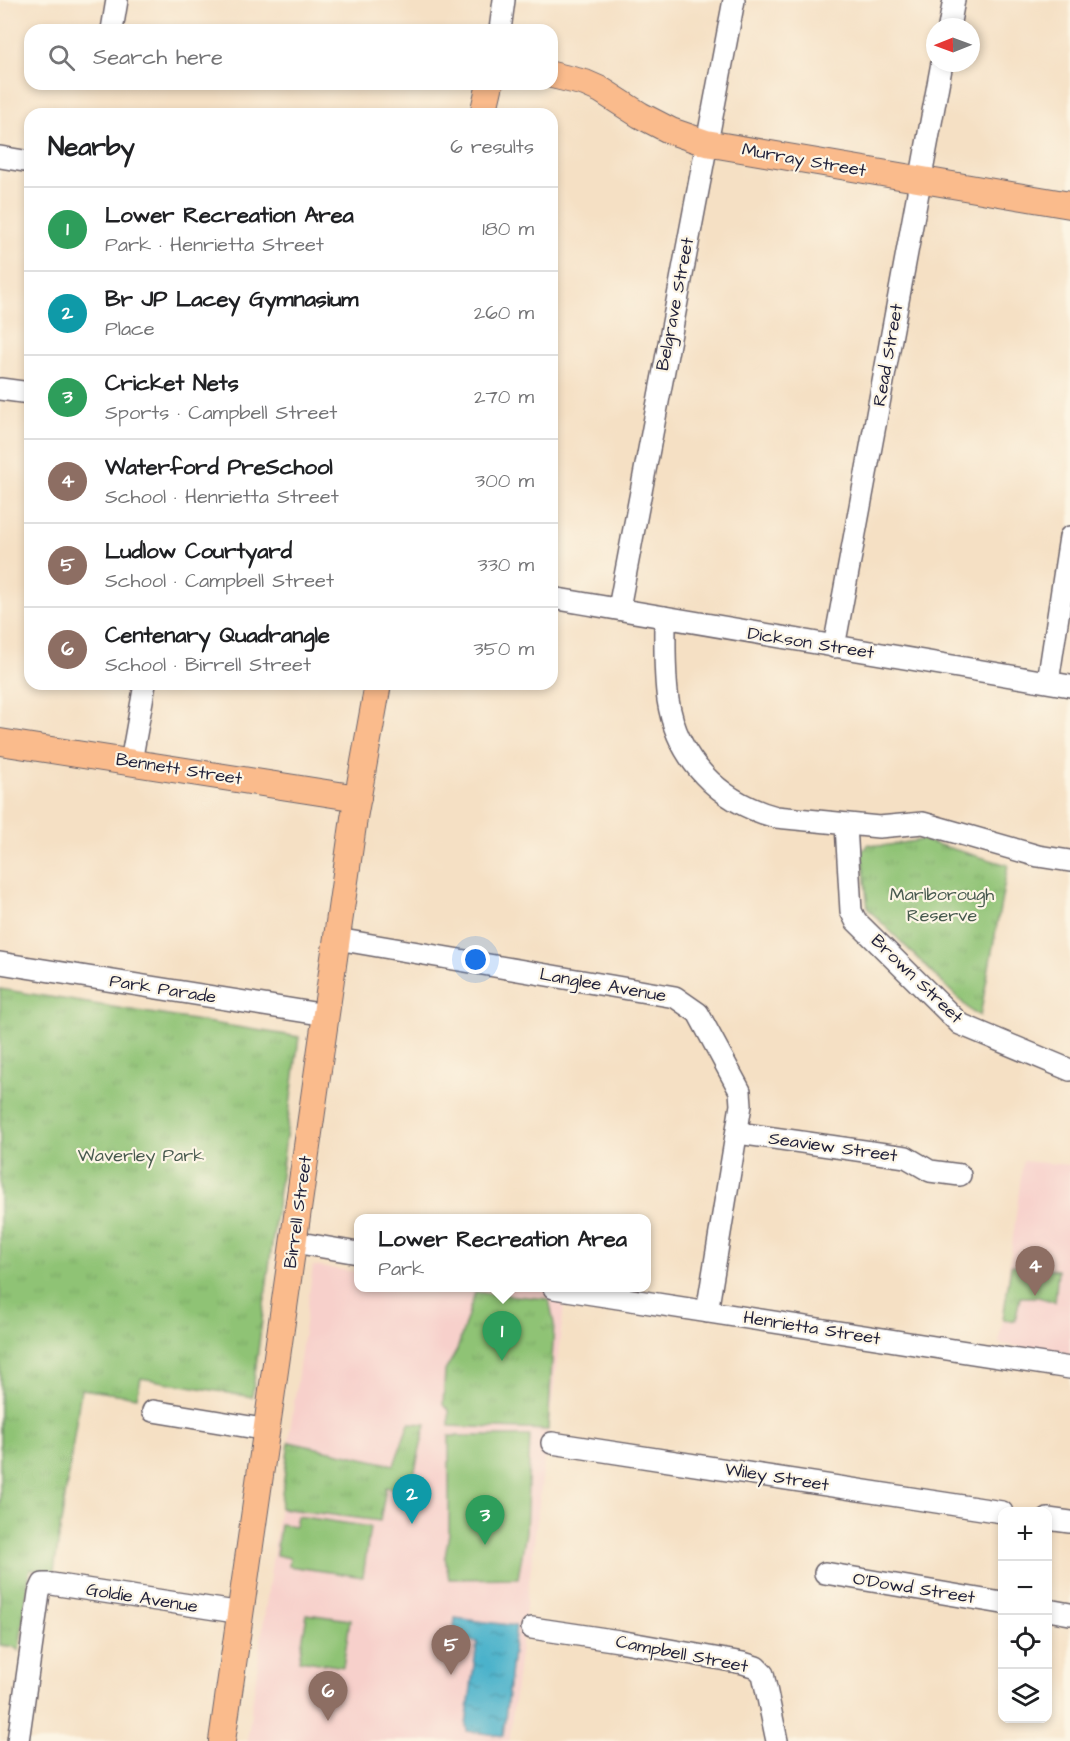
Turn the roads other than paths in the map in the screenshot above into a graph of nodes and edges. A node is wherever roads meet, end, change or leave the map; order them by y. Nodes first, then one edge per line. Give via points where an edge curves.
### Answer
1 (117, 0) edge
2 (734, 0) edge
3 (954, 0) edge
4 (498, 1) edge
5 (951, 18) edge
6 (113, 24) edge
7 (500, 24) edge
8 (940, 72) edge
9 (558, 76) edge
10 (489, 90) edge
11 (484, 108) edge
12 (706, 143) junction
13 (0, 157) edge
14 (24, 161) edge
15 (920, 180) junction
16 (1070, 205) edge
17 (0, 389) edge
18 (24, 392) edge
19 (1070, 537) edge
20 (558, 599) edge
21 (618, 608) junction
22 (665, 617) junction
23 (834, 647) junction
24 (1048, 682) junction
25 (1070, 686) edge
26 (144, 690) edge
27 (377, 690) edge
28 (0, 742) edge
29 (131, 762) junction
30 (358, 798) junction
31 (846, 825) junction
32 (1070, 861) edge
33 (337, 939) junction
34 (0, 963) edge
35 (326, 1015) junction
36 (1070, 1070) edge
37 (738, 1133) junction
38 (960, 1175) dead end
39 (294, 1242) junction
40 (354, 1252) edge
41 (585, 1292) edge
42 (708, 1312) junction
43 (1070, 1368) edge
44 (153, 1411) dead end
45 (268, 1430) junction
46 (552, 1443) dead end
47 (998, 1511) edge
48 (1052, 1520) edge
49 (1070, 1522) edge
50 (825, 1574) dead end
51 (998, 1602) edge
52 (1052, 1611) edge
53 (242, 1612) junction
54 (1070, 1614) edge
55 (532, 1628) dead end
56 (18, 1741) edge
57 (222, 1741) edge
58 (777, 1741) edge

1 - 6 street
2 - 12 street, Belgrave Street
3 - 5 street
4 - 7 street
8 - 15 street, Read Street
9 - 12 main road, Murray Street via 602,90 671,131
10 - 11 main road
12 - 15 main road, Murray Street
12 - 21 street, Belgrave Street
13 - 14 street
15 - 16 main road, Murray Street
15 - 23 street, Read Street
17 - 18 street
19 - 24 street
20 - 21 street, Dickson Street
21 - 22 street, Dickson Street
22 - 23 street, Dickson Street
22 - 31 street via 669,710 678,738 700,772 725,795 762,814
23 - 24 street, Dickson Street
24 - 25 street, Dickson Street
26 - 29 street
27 - 30 main road, Birrell Street
28 - 29 main road, Bennett Street
29 - 30 main road, Bennett Street
30 - 33 main road, Birrell Street
31 - 32 street via 923,823 1038,856
31 - 36 street, Brown Street via 851,911 856,921 960,1024
33 - 35 main road, Birrell Street
33 - 37 street, Langlee Avenue via 675,997 698,1013 740,1092
34 - 35 street, Park Parade
35 - 39 main road, Birrell Street
37 - 38 street, Seaview Street via 906,1157 930,1171
37 - 42 street, Langlee Avenue
39 - 40 street
39 - 45 main road, Birrell Street
41 - 42 street, Henrietta Street
42 - 43 street, Henrietta Street
44 - 45 street
45 - 53 main road, Birrell Street
46 - 47 street, Wiley Street
48 - 49 street
50 - 51 street, O'Dowd Street
52 - 54 street
53 - 56 street, Goldie Avenue via 43,1584
53 - 57 main road, Birrell Street
55 - 58 street, Campbell Street via 756,1668 763,1674

